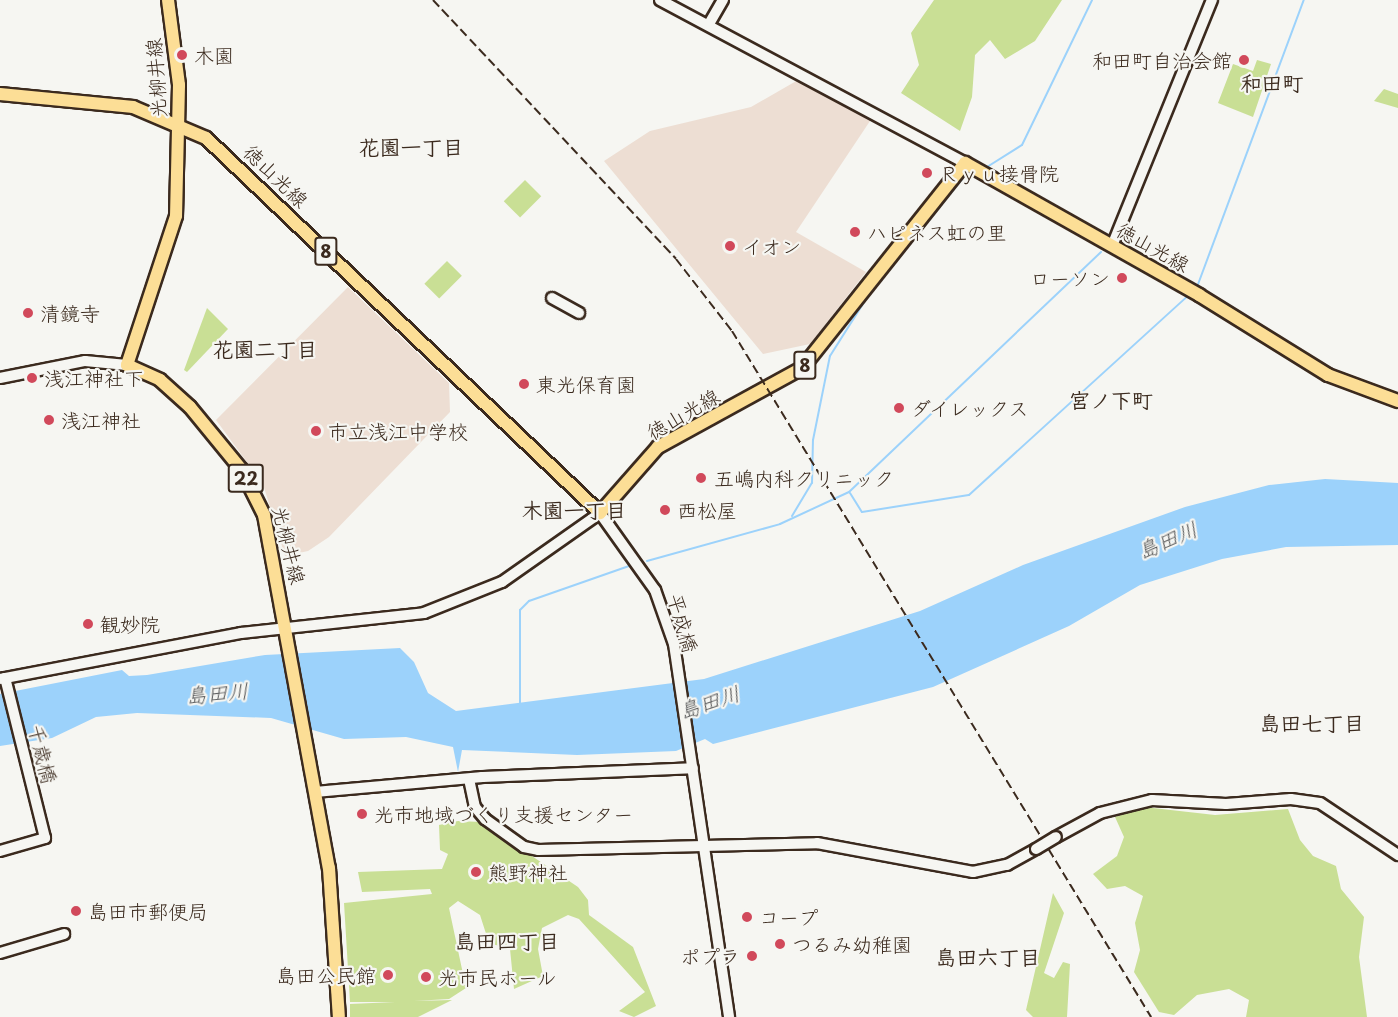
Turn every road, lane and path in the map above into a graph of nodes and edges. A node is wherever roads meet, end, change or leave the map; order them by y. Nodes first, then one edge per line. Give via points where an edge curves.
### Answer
1 (168, 0) edge
2 (660, 0) edge
3 (723, 0) edge
4 (1212, 0) edge
5 (709, 24) junction
6 (0, 94) edge
7 (179, 123) junction
8 (964, 162) junction
9 (1112, 246) junction
10 (552, 298) dead end
11 (579, 313) dead end
12 (128, 365) junction
13 (0, 378) edge
14 (1398, 401) edge
15 (600, 513) junction
16 (289, 633) junction
17 (4, 681) edge
18 (692, 764) junction
19 (469, 779) junction
20 (314, 786) junction
21 (703, 843) junction
22 (0, 851) edge
23 (1398, 855) edge
24 (64, 934) dead end
25 (0, 953) edge
26 (339, 1017) edge
27 (729, 1017) edge

1 - 7 main road, 光柳井線
2 - 5 street
3 - 5 street
4 - 9 street
5 - 8 street
6 - 7 main road, 徳山光線 / 8 via 133,107
7 - 12 main road, 光柳井線 via 170,245
7 - 15 main road, 徳山光線 / 8 via 222,151
8 - 9 main road, 徳山光線
8 - 15 main road, 徳山光線 / 8 via 802,368 658,447
9 - 14 main road, 徳山光線 via 1328,375
10 - 11 street
12 - 13 street via 85,362
12 - 16 main road, 光柳井線 / 22 via 173,390 241,469 269,532
15 - 16 street via 543,556 468,599 400,618
15 - 18 street, 平成橋 via 641,568 667,618
16 - 17 street
16 - 20 main road, 光柳井線 / 22
17 - 22 street, 千歳橋 via 45,838
18 - 19 street
18 - 21 street, 平成橋
19 - 20 street
19 - 21 street via 478,811 524,847
20 - 26 main road, 光柳井線 / 22 via 334,917
21 - 23 street, bridge via 817,843 960,872 1007,865 1100,813 1142,801 1226,804 1290,799 1320,803
21 - 27 street, 平成橋
24 - 25 street

